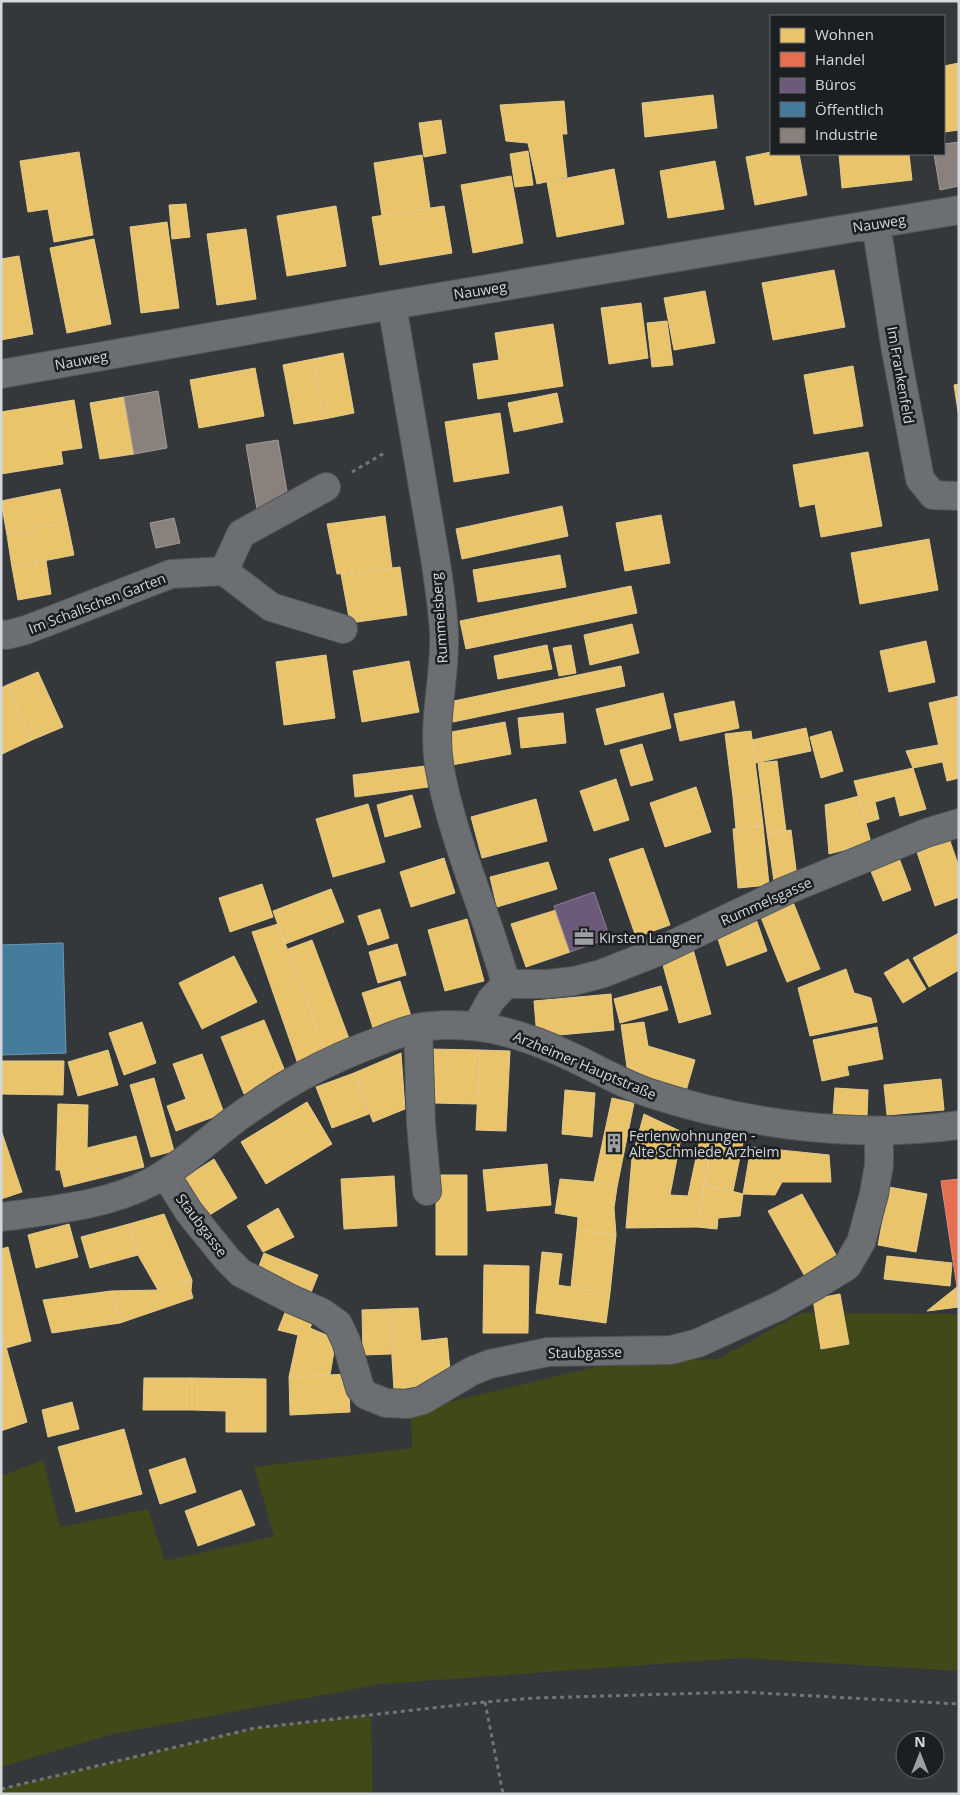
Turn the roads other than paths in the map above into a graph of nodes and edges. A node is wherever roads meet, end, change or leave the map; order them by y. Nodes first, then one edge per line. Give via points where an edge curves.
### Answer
1 (959, 210) edge
2 (876, 224) junction
3 (392, 305) junction
4 (1, 374) edge
5 (326, 487) road end
6 (959, 496) edge
7 (224, 571) junction
8 (343, 629) dead end
9 (1, 634) edge
10 (959, 824) edge
11 (506, 984) junction
12 (477, 1025) junction
13 (418, 1028) junction
14 (959, 1125) edge
15 (879, 1131) junction
16 (165, 1174) junction
17 (426, 1191) dead end
18 (1, 1217) edge

1 - 2 street, Nauweg
2 - 3 street, Nauweg
2 - 6 street, Im Frankenfeld via 920,479 933,495
3 - 4 street, Nauweg
3 - 11 street, Rummelsberg via 441,604 444,659 437,734 439,763 452,821
5 - 7 street via 241,534
7 - 8 street via 270,607
7 - 9 street, Im Schallschen Garten via 171,574 26,630
10 - 11 street, Rummelsgasse via 926,833 785,891 657,952 601,974 547,984
11 - 12 street via 491,1000
12 - 13 street, Arzheimer Hauptstraße
12 - 15 street, Arzheimer Hauptstraße via 545,1046 630,1086 668,1099 794,1126
13 - 16 street, Arzheimer Hauptstraße via 359,1048 289,1082
13 - 17 street
14 - 15 street, Arzheimer Hauptstraße
15 - 16 street, Staubgasse via 878,1174 861,1242 847,1266 813,1287 780,1306 689,1345 671,1350 548,1352 490,1364 423,1400 408,1404 386,1403 366,1395 360,1388 338,1324 321,1312 241,1273 190,1212
16 - 18 street, Arzheimer Hauptstraße via 134,1190 102,1200

